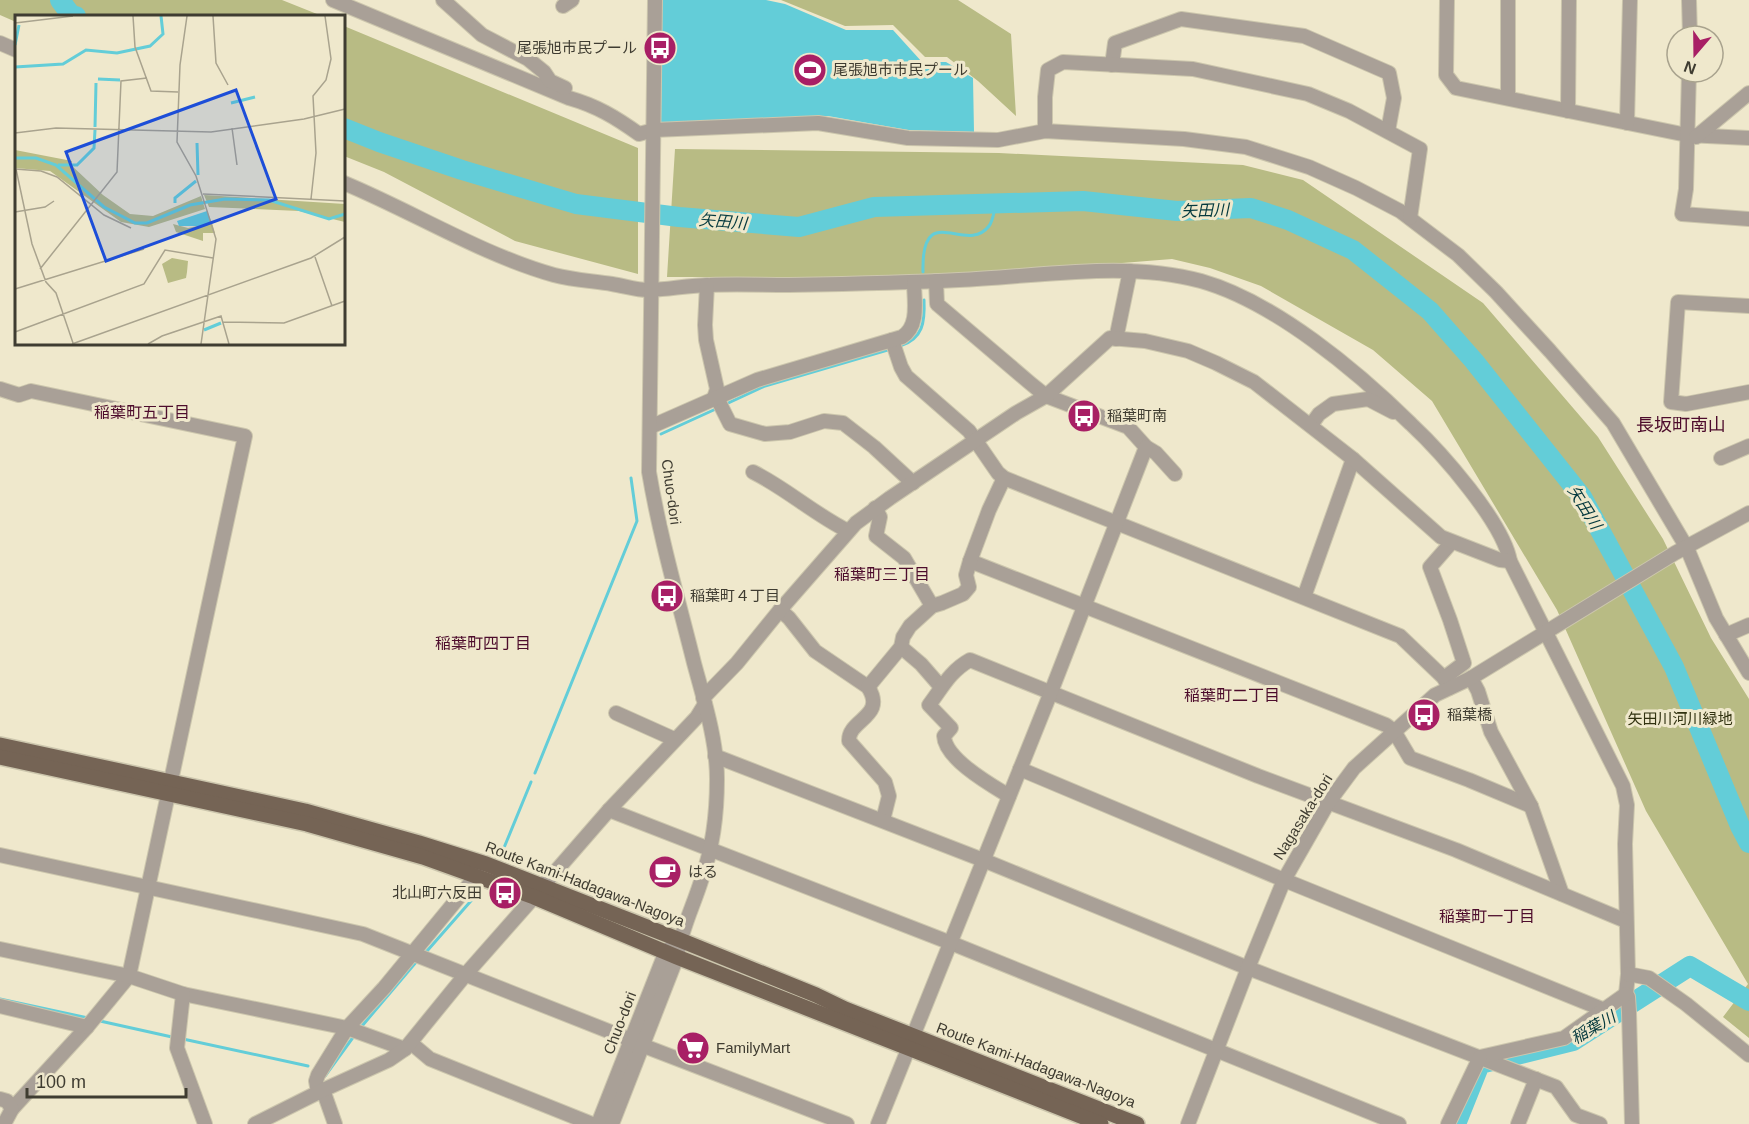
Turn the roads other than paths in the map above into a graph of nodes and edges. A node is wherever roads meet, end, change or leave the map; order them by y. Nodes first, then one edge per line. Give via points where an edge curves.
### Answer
1 (333, 0) edge
2 (443, 0) edge
3 (655, 0) edge
4 (1447, 0) edge
5 (1508, 0) edge
6 (1569, 0) edge
7 (1630, 0) edge
8 (1689, 0) edge
9 (1690, 24) edge
10 (0, 43) edge
11 (15, 50) edge
12 (1112, 65) junction
13 (1690, 84) edge
14 (1749, 93) edge
15 (1508, 98) junction
16 (589, 104) junction
17 (1568, 111) junction
18 (1627, 123) junction
19 (654, 130) junction
20 (1045, 131) junction
21 (1388, 131) junction
22 (1692, 136) junction
23 (1749, 138) edge
24 (345, 183) edge
25 (1410, 218) junction
26 (1749, 219) edge
27 (1130, 271) junction
28 (936, 281) junction
29 (914, 282) junction
30 (707, 285) junction
31 (650, 286) junction
32 (1749, 306) edge
33 (1116, 339) junction
34 (894, 346) junction
35 (0, 389) edge
36 (1749, 392) edge
37 (1046, 396) junction
38 (718, 402) junction
39 (1398, 411) junction
40 (1311, 425) junction
41 (650, 427) junction
42 (976, 441) junction
43 (1749, 446) edge
44 (1146, 447) junction
45 (1721, 458) dead end
46 (1353, 459) junction
47 (753, 472) dead end
48 (1175, 474) dead end
49 (1004, 478) junction
50 (913, 483) junction
51 (875, 508) junction
52 (1749, 513) edge
53 (1749, 520) edge
54 (1116, 523) junction
55 (848, 531) junction
56 (1451, 543) junction
57 (1681, 550) junction
58 (970, 561) junction
59 (1510, 561) junction
60 (1304, 597) junction
61 (932, 606) junction
62 (1084, 606) junction
63 (780, 610) junction
64 (1749, 625) edge
65 (1549, 629) junction
66 (1726, 635) junction
67 (901, 646) junction
68 (1744, 657) edge
69 (1749, 673) edge
70 (1471, 678) junction
71 (1447, 683) junction
72 (868, 687) junction
73 (941, 687) junction
74 (1051, 692) junction
75 (704, 701) junction
76 (616, 712) dead end
77 (1394, 731) junction
78 (674, 739) junction
79 (0, 745) edge
80 (716, 756) junction
81 (0, 757) edge
82 (1020, 769) junction
83 (168, 788) junction
84 (1009, 795) junction
85 (1329, 803) junction
86 (1531, 806) junction
87 (609, 810) junction
88 (883, 820) junction
89 (710, 849) junction
90 (0, 855) edge
91 (983, 860) junction
92 (477, 875) junction
93 (1284, 880) junction
94 (148, 886) junction
95 (538, 892) junction
96 (1562, 894) junction
97 (1626, 921) junction
98 (680, 940) junction
99 (951, 943) junction
100 (0, 949) edge
101 (413, 953) junction
102 (671, 954) junction
103 (1248, 968) junction
104 (466, 974) junction
105 (1628, 974) junction
106 (129, 976) junction
107 (183, 994) junction
108 (1627, 995) junction
109 (0, 1006) edge
110 (1602, 1009) junction
111 (87, 1027) junction
112 (347, 1028) junction
113 (911, 1042) junction
114 (637, 1043) junction
115 (408, 1046) junction
116 (1216, 1052) junction
117 (1749, 1055) edge
118 (1487, 1060) junction
119 (1536, 1079) junction
120 (320, 1091) junction
121 (0, 1099) edge
122 (12, 1109) junction
123 (4, 1124) edge
124 (205, 1124) edge
125 (255, 1124) edge
126 (336, 1124) edge
127 (592, 1124) edge
128 (598, 1124) edge
129 (612, 1124) edge
130 (847, 1124) edge
131 (878, 1124) edge
132 (1101, 1124) edge
133 (1137, 1124) edge
134 (1188, 1124) edge
135 (1399, 1124) edge
136 (1448, 1124) edge
137 (1518, 1124) edge
138 (1600, 1124) edge
139 (1632, 1124) edge

1 - 16 street
2 - 16 street via 482,35 528,59 550,81 583,96
3 - 19 street, Chuo-dori
4 - 15 street via 1446,75 1456,88
5 - 15 street
6 - 17 street
7 - 18 street
8 - 9 street
10 - 11 street
12 - 20 street via 1063,62 1048,70
12 - 21 street via 1193,69 1308,94
12 - 21 street via 1115,43 1181,19 1304,36 1389,73 1394,98
13 - 22 street
14 - 22 street
15 - 17 street
16 - 19 street via 639,134
17 - 18 street
18 - 22 street
19 - 20 street via 818,123 909,138 998,140
19 - 31 street, Chuo-dori
20 - 25 street via 1184,139 1246,147 1309,167
21 - 25 street via 1420,149
22 - 23 street
22 - 26 street via 1682,214
24 - 31 street via 512,260 564,277
25 - 57 street via 1458,255 1496,292 1613,423
27 - 28 street
27 - 33 street
27 - 39 street via 1203,282 1251,303 1344,363
28 - 29 street
28 - 37 street via 937,304
29 - 30 street
29 - 34 street via 912,328
30 - 31 street
30 - 38 street via 706,340
31 - 41 street, Chuo-dori
32 - 36 street via 1678,302 1671,402 1686,404
33 - 37 street via 1110,338
33 - 40 street via 1167,345 1216,363 1254,382
34 - 38 street via 757,380
34 - 42 street via 906,376
35 - 83 street via 19,395 31,391 245,436
37 - 42 street
37 - 44 street via 1128,427
38 - 41 street
38 - 50 street via 730,424 765,434 790,432 824,421 843,423
39 - 40 street via 1361,399 1333,404
39 - 59 street via 1462,479 1499,531
40 - 46 street
41 - 75 street, Chuo-dori via 649,472 657,520
42 - 49 street
42 - 50 street
43 - 45 street
44 - 48 street
44 - 54 street
46 - 56 street
46 - 60 street
47 - 55 street
49 - 54 street
49 - 58 street
50 - 51 street
51 - 55 street
51 - 61 street via 880,517 876,536 904,558
52 - 53 street
52 - 57 street, Nagasaka-dori
54 - 60 street
54 - 62 street
55 - 63 street
56 - 59 street
56 - 71 street via 1430,567 1464,663
57 - 65 street, Nagasaka-dori
57 - 66 street
58 - 61 street via 966,575 969,587 963,594
58 - 62 street
59 - 65 street
60 - 71 street via 1400,636
61 - 67 street via 910,626
62 - 74 street
62 - 77 street
63 - 72 street via 815,651
63 - 75 street
64 - 66 street
65 - 70 street, Nagasaka-dori
65 - 97 street via 1623,786 1627,805
66 - 68 street
67 - 72 street
67 - 73 street
68 - 69 street
70 - 71 street, Nagasaka-dori
70 - 86 street via 1491,732
71 - 77 street, Nagasaka-dori
72 - 88 street via 873,694 872,708 851,731 849,741 885,782 889,796
73 - 74 street via 970,660
73 - 84 street via 929,705 951,728 944,742 965,766
74 - 82 street
74 - 85 street
75 - 78 street via 697,717
75 - 80 street, Chuo-dori
76 - 78 street
77 - 85 street, Nagasaka-dori via 1354,768
77 - 86 street via 1410,758
78 - 87 street
79 - 83 main road, Route Kami-Hadagawa-Nagoya
80 - 88 street
80 - 89 street, Chuo-dori via 715,823
81 - 83 main road, Route Kami-Hadagawa-Nagoya
82 - 84 street
82 - 93 street
83 - 92 main road, Route Kami-Hadagawa-Nagoya via 354,836
83 - 94 street
83 - 95 main road, Route Kami-Hadagawa-Nagoya via 304,811 372,828 486,864
84 - 91 street
85 - 93 street, Nagasaka-dori
85 - 96 street
86 - 96 street
87 - 89 street
87 - 95 street
88 - 91 street
89 - 98 street, Chuo-dori
89 - 99 street
90 - 94 street
91 - 99 street
91 - 103 street
92 - 95 main road, Route Kami-Hadagawa-Nagoya
92 - 101 street
93 - 103 street, Nagasaka-dori
93 - 110 street
94 - 101 street via 363,934
94 - 106 street
95 - 98 main road, Route Kami-Hadagawa-Nagoya
95 - 102 main road, Route Kami-Hadagawa-Nagoya
95 - 104 street
96 - 97 street
97 - 105 street
98 - 102 street, Chuo-dori
98 - 113 main road, Route Kami-Hadagawa-Nagoya
99 - 113 street
99 - 116 street
100 - 106 street
101 - 104 street
101 - 112 street
102 - 113 main road, Route Kami-Hadagawa-Nagoya
102 - 114 street, Chuo-dori
103 - 116 street, Nagasaka-dori
103 - 118 street
104 - 114 street
104 - 115 street
105 - 108 street
105 - 117 street via 1649,978
106 - 107 street
106 - 111 street
107 - 112 street
107 - 124 street via 177,1048
108 - 110 street
108 - 139 street
109 - 111 street
110 - 118 street via 1564,1038
111 - 122 street
112 - 115 street
112 - 120 street via 318,1075
113 - 131 street
113 - 132 main road, Route Kami-Hadagawa-Nagoya
113 - 133 main road, Route Kami-Hadagawa-Nagoya
114 - 128 street, Chuo-dori
114 - 129 street, Chuo-dori
114 - 130 street
115 - 120 street via 389,1060
115 - 127 street via 430,1059
116 - 134 street, Nagasaka-dori
116 - 135 street
118 - 119 street
118 - 136 street
119 - 137 street
119 - 138 street via 1556,1087 1576,1115
120 - 125 street
120 - 126 street
121 - 122 street
122 - 123 street

